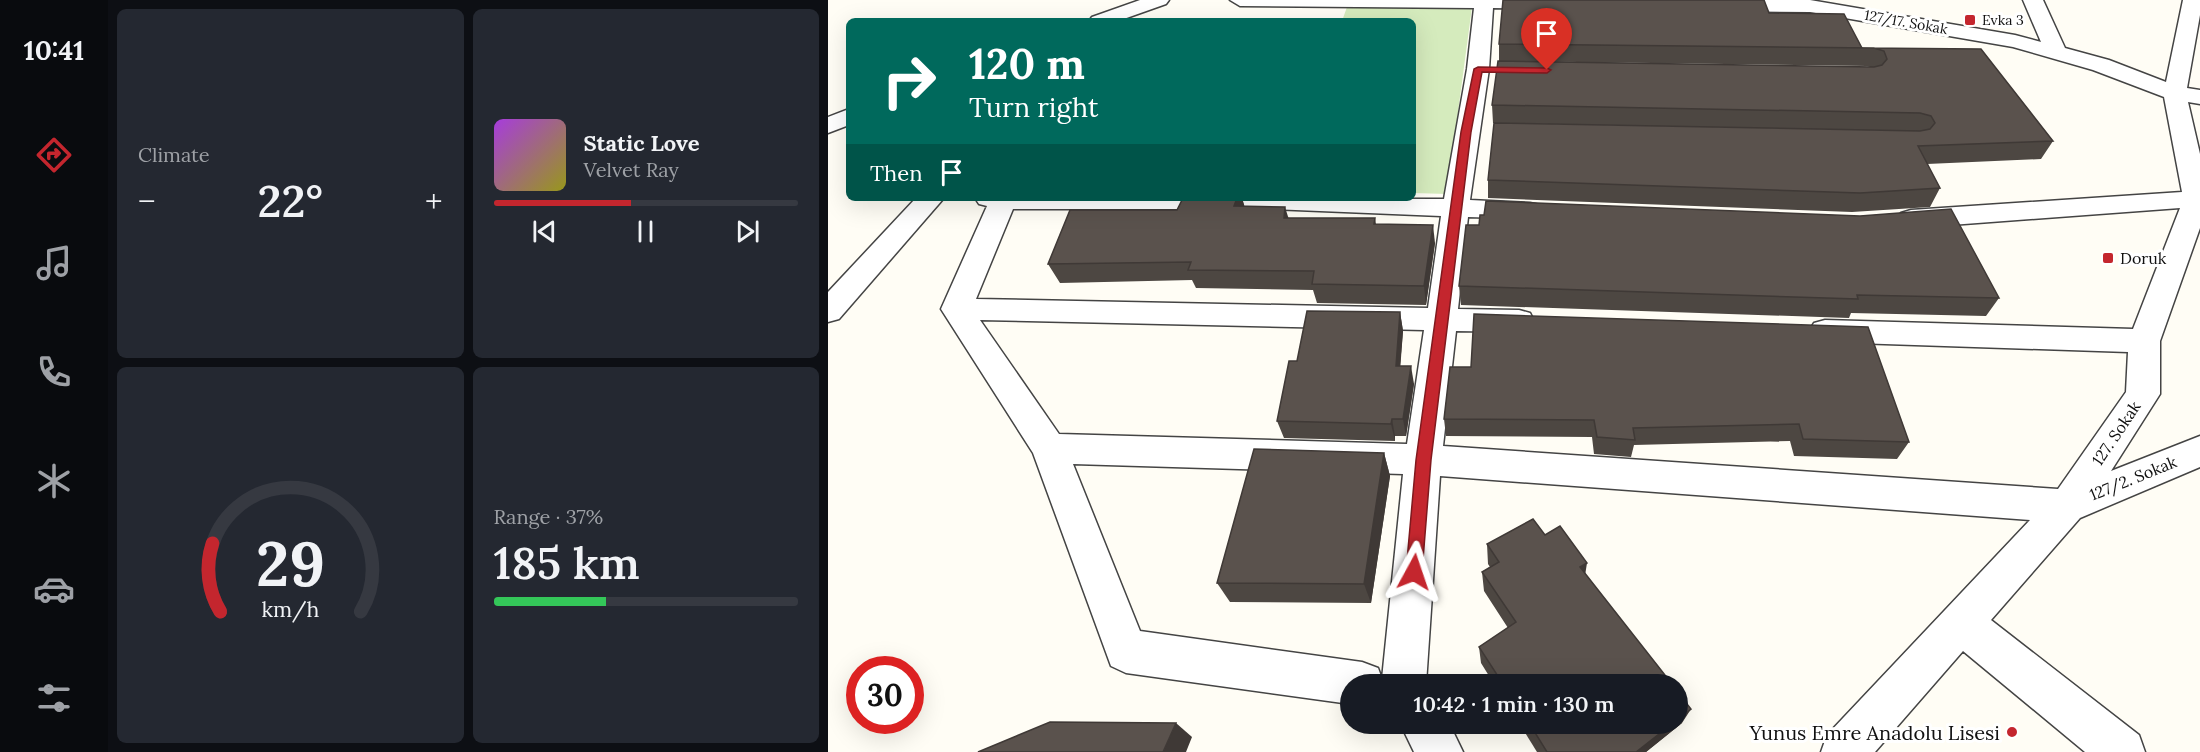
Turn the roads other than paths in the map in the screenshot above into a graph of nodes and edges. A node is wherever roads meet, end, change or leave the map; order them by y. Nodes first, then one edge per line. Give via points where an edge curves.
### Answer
1 (1160, 0) edge
2 (1240, 0) edge
3 (2033, 0) edge
4 (2193, 0) edge
5 (1484, 1) edge
6 (1341, 2) edge
7 (1565, 3) edge
8 (1808, 3) edge
9 (1705, 5) edge
10 (1108, 18) edge
11 (1140, 18) edge
12 (2055, 50) junction
13 (2187, 95) edge
14 (846, 117) edge
15 (828, 126) edge
16 (2197, 198) junction
17 (928, 201) edge
18 (994, 201) edge
19 (1271, 201) edge
20 (1457, 208) junction
21 (1553, 212) edge
22 (1888, 220) edge
23 (956, 309) junction
24 (828, 311) edge
25 (1443, 318) junction
26 (1548, 321) edge
27 (1798, 330) edge
28 (2144, 341) junction
29 (1049, 447) junction
30 (2200, 451) edge
31 (1423, 460) junction
32 (2067, 506) junction
33 (1960, 622) junction
34 (1405, 674) edge
35 (1340, 681) edge
36 (1429, 734) edge
37 (1440, 752) edge
38 (1844, 752) edge
39 (2122, 752) edge

1 - 10 street
1 - 11 street
2 - 6 street
3 - 12 street
4 - 13 street
5 - 6 street
5 - 7 street
5 - 20 street via 1490,69 1478,133
8 - 9 street, 127/17. Sokak
8 - 12 street, 127/17. Sokak
12 - 13 street, 127/17. Sokak
13 - 16 street
14 - 15 street
16 - 22 street
16 - 28 street, 127. Sokak
17 - 24 street
18 - 23 street
19 - 20 street
20 - 21 street
20 - 25 street
23 - 25 street
23 - 29 street
25 - 26 street
25 - 31 street
27 - 28 street
28 - 32 street, 127. Sokak via 2143,394
29 - 31 street
29 - 35 street via 1126,651
30 - 32 street, 127/2. Sokak
31 - 32 street
31 - 34 street
32 - 33 street, 127. Sokak
33 - 38 street, 127. Sokak
33 - 39 street
36 - 37 street

